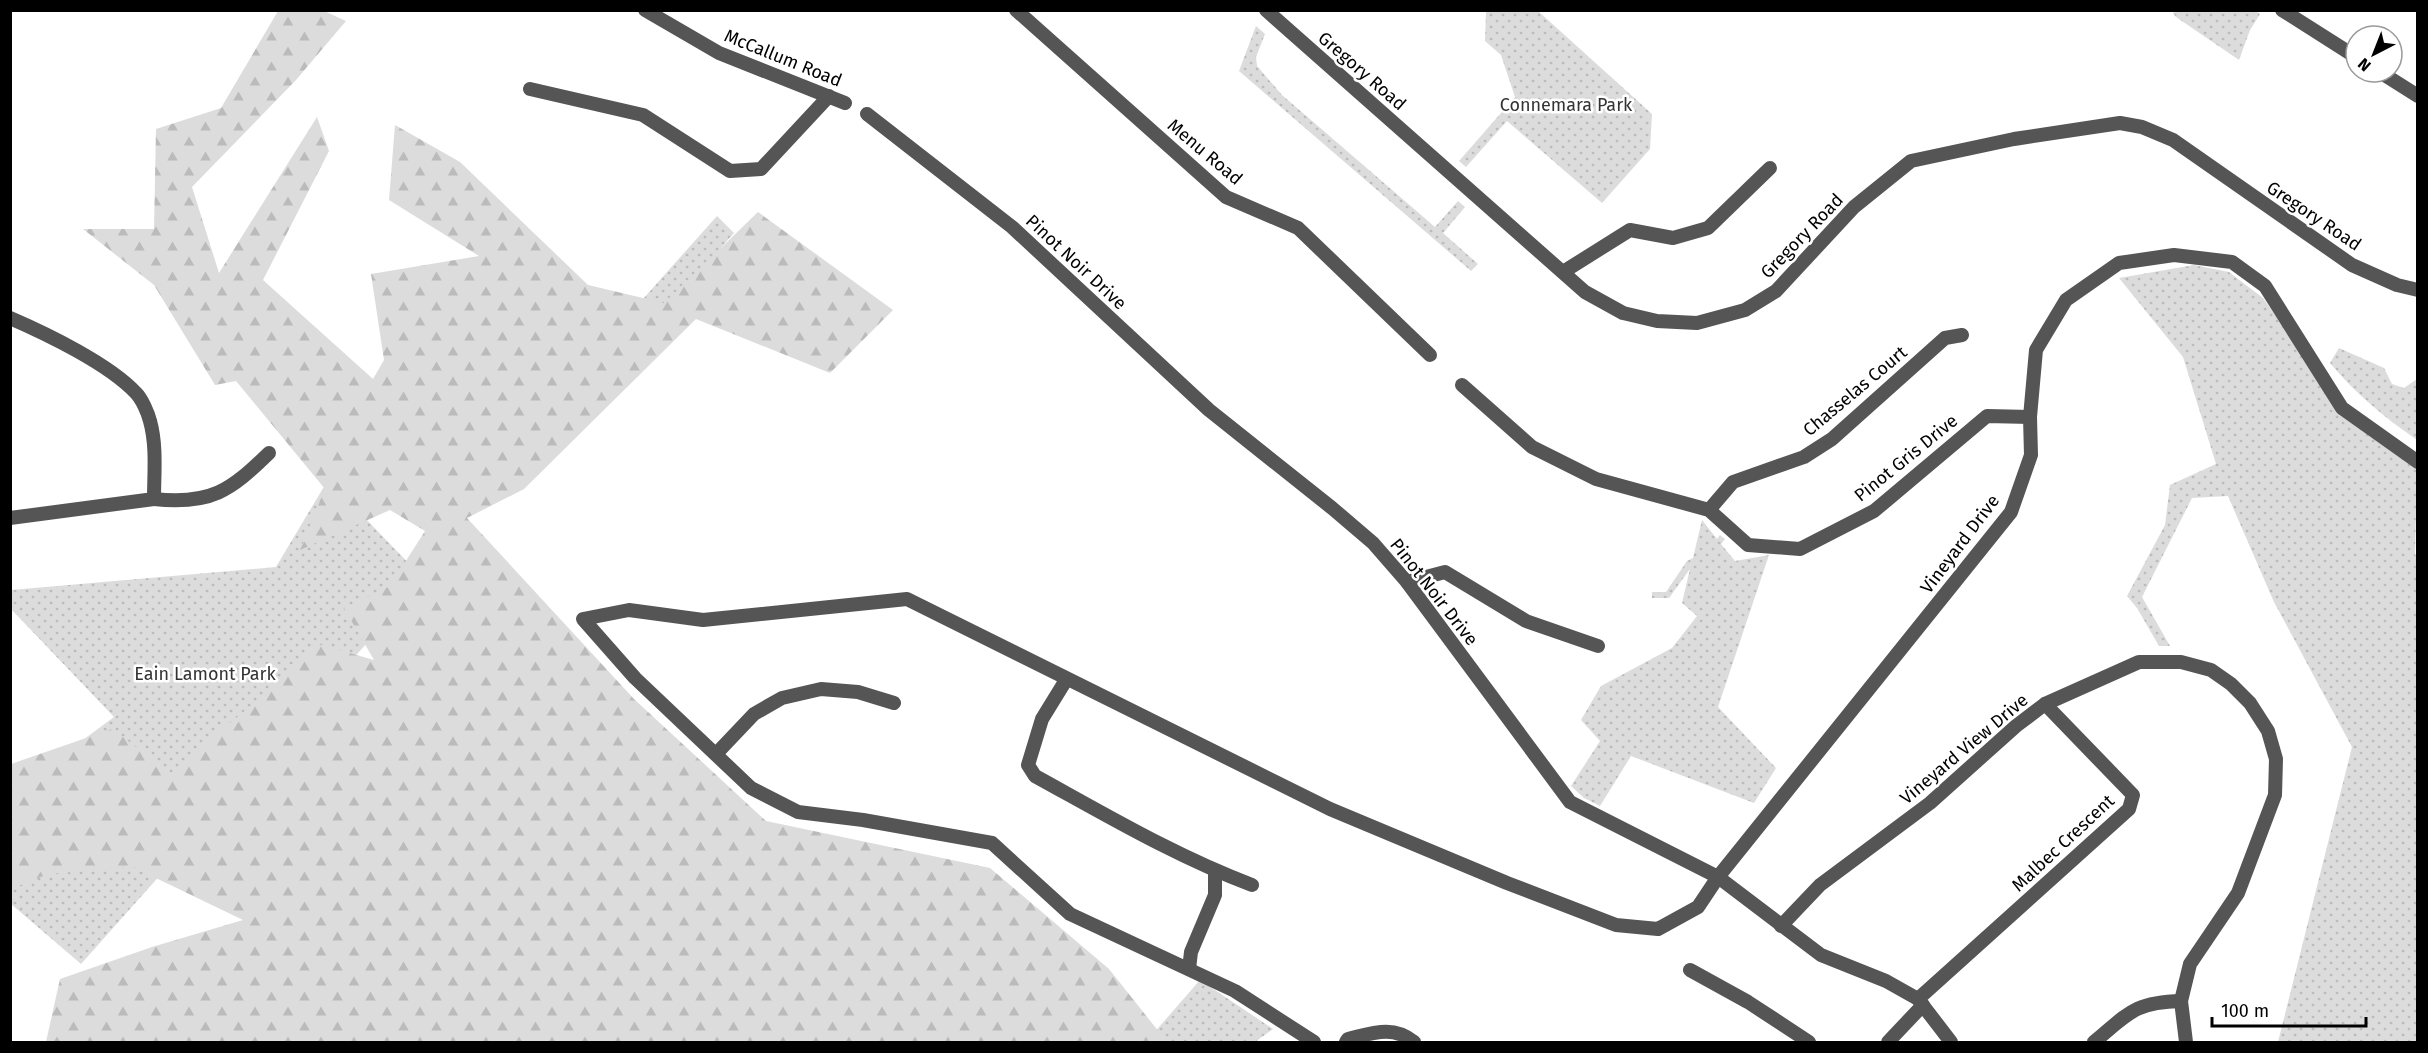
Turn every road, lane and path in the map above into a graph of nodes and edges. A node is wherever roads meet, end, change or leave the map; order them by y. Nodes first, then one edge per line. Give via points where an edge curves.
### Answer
1 (645, 10) edge
2 (1016, 10) edge
3 (1266, 10) edge
4 (2282, 10) edge
5 (2344, 49) edge
6 (2399, 84) edge
7 (530, 88) dead end
8 (829, 96) junction
9 (2418, 96) edge
10 (845, 104) dead end
11 (867, 114) dead end
12 (1770, 168) dead end
13 (1563, 272) junction
14 (2418, 290) edge
15 (10, 318) edge
16 (1962, 335) dead end
17 (1430, 355) dead end
18 (1462, 385) dead end
19 (2030, 417) junction
20 (269, 453) dead end
21 (2418, 462) edge
22 (154, 499) junction
23 (1709, 510) junction
24 (10, 518) edge
25 (1407, 582) junction
26 (1598, 646) dead end
27 (1066, 680) junction
28 (894, 703) dead end
29 (2045, 704) junction
30 (716, 754) junction
31 (1215, 871) junction
32 (1718, 877) junction
33 (1252, 885) dead end
34 (1781, 926) junction
35 (1189, 969) junction
36 (1690, 970) dead end
37 (2181, 1001) junction
38 (1920, 1002) junction
39 (1314, 1042) edge
40 (1346, 1042) edge
41 (1414, 1042) edge
42 (1809, 1042) edge
43 (1888, 1042) edge
44 (1951, 1042) edge
45 (2094, 1042) edge
46 (2186, 1042) edge

1 - 8 street, McCallum Road via 719,53
2 - 17 street, Menu Road via 1226,197 1298,228
3 - 13 street, Gregory Road
4 - 5 street
6 - 9 street
7 - 8 street via 643,115 730,171 761,169
8 - 10 street, McCallum Road
11 - 25 street, Pinot Noir Drive via 1012,227 1209,410 1373,543
12 - 13 street via 1708,228 1673,237 1629,230
13 - 14 street, Gregory Road via 1585,292 1623,313 1657,321 1697,323 1745,310 1776,291 1854,207 1911,162 2120,123 2173,140 2352,265
15 - 22 street via 45,333 108,371 137,394 150,421 154,445
16 - 23 street, Chasselas Court via 1945,338 1832,439 1804,456 1733,482
18 - 23 street, Pinot Gris Drive via 1532,447 1587,475
19 - 21 street, Vineyard Drive via 2036,350 2066,300 2119,263 2174,255 2232,262 2265,286 2342,408
19 - 23 street, Pinot Gris Drive via 1987,416 1874,511 1800,549 1748,545
19 - 32 street, Vineyard Drive via 2031,455 2011,512
20 - 22 street via 242,479 209,498
22 - 24 street
25 - 26 street via 1445,572 1526,621
25 - 32 street, Pinot Noir Drive via 1570,802
27 - 30 street, Vineyard Drive via 907,600 704,620 630,610 583,620 635,678
27 - 31 street via 1042,719 1028,765 1035,776
27 - 32 street, Vineyard Drive via 1330,809 1616,924 1658,929 1698,907
28 - 30 street via 858,692 821,689 782,698 754,714
29 - 34 street, Vineyard View Drive via 1930,803 1820,885
29 - 37 street, Vineyard View Drive via 2139,662 2181,662 2211,670 2231,684 2250,703 2268,731 2276,759 2275,795 2238,893 2190,964
29 - 38 street, Malbec Crescent via 2133,795 2128,809
30 - 35 street via 751,788 798,812 992,843 1070,914
31 - 33 street
31 - 35 street via 1215,895 1191,952
32 - 34 street, Pinot Noir Drive
34 - 38 street, Pinot Noir Drive via 1821,956 1886,981
35 - 39 street via 1235,991
36 - 42 street
37 - 45 street via 2157,1001 2137,1007
37 - 46 street, Vineyard View Drive
38 - 43 street
38 - 44 street, Pinot Noir Drive
40 - 41 street via 1378,1031 1403,1034

